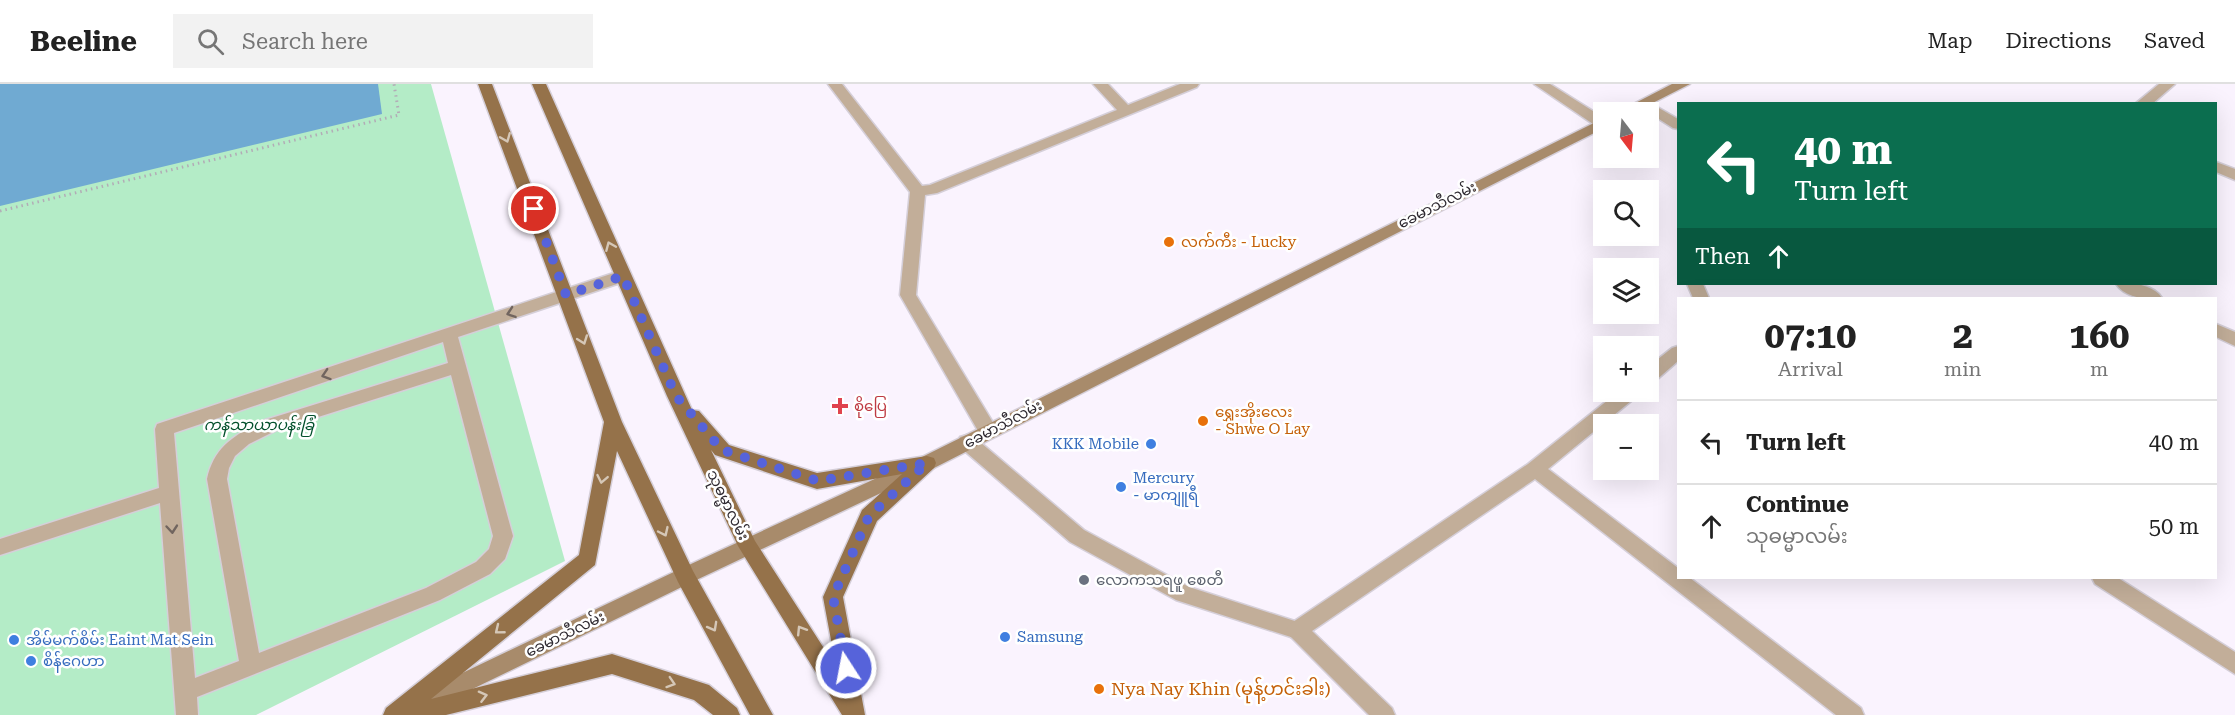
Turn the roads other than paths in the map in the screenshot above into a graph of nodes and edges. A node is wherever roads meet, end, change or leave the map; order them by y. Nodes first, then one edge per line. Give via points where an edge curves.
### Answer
1 (485, 84) edge
2 (539, 84) edge
3 (835, 84) edge
4 (1100, 84) edge
5 (1192, 84) edge
6 (1541, 84) edge
7 (1683, 84) edge
8 (2168, 84) edge
9 (1648, 102) edge
10 (2145, 102) edge
11 (1125, 110) junction
12 (1659, 113) edge
13 (1593, 116) edge
14 (1677, 124) edge
15 (1593, 127) edge
16 (2217, 167) edge
17 (2235, 175) edge
18 (918, 191) junction
19 (623, 276) junction
20 (2126, 285) edge
21 (566, 295) junction
22 (2152, 297) edge
23 (2217, 331) edge
24 (449, 334) junction
25 (2235, 340) edge
26 (1677, 353) edge
27 (458, 366) junction
28 (1659, 368) edge
29 (676, 396) junction
30 (1618, 402) edge
31 (613, 422) junction
32 (988, 430) junction
33 (967, 442) junction
34 (927, 463) junction
35 (1535, 470) junction
36 (169, 493) junction
37 (748, 546) junction
38 (0, 547) edge
39 (684, 576) junction
40 (2104, 579) edge
41 (1297, 630) junction
42 (2235, 664) edge
43 (251, 666) junction
44 (185, 692) junction
45 (187, 715) edge
46 (396, 715) edge
47 (405, 715) edge
48 (729, 715) edge
49 (762, 715) edge
50 (855, 715) edge
51 (1384, 715) edge
52 (1853, 715) edge

1 -> 21 main road
19 -> 2 main road, သုဓမ္မာလမ်း
3 - 18 street
4 - 11 street
5 - 11 street
6 - 13 street
7 - 9 main road
8 - 10 street
11 - 18 street via 932,190
12 - 14 street
15 - 32 main road, ခေမာသီလမ်း
16 - 17 street
18 - 32 street via 908,295
19 - 21 street
19 - 29 main road, သုဓမ္မာလမ်း
20 - 22 street
21 -> 24 street
21 -> 31 main road
23 - 25 street
24 - 27 street
24 -> 36 street via 164,429
26 - 28 street
27 - 43 street via 503,536 498,553 483,568 433,594
27 - 43 street via 271,425 231,447 219,463 217,479
29 - 34 main road via 722,450 818,481
29 - 37 main road, သုဓမ္မာလမ်း
30 - 35 street
31 -> 39 main road
31 -> 46 main road via 588,558
32 - 33 main road, ခေမာသီလမ်း
33 - 34 main road, ခေမာသီလမ်း
33 - 41 street via 1077,536 1182,594
34 - 37 main road, ခေမာသီလမ်း
34 - 50 main road via 869,516 833,597
35 - 41 street
35 - 52 street
36 - 38 street
36 -> 44 street
37 - 39 main road, ခေမာသီလမ်း
50 -> 37 main road, သုဓမ္မာလမ်း
39 - 46 main road, ခေမာသီလမ်း
39 -> 49 main road
40 - 42 street
41 - 51 street
43 - 44 street
44 - 45 street
47 -> 48 main road via 612,664 701,692

